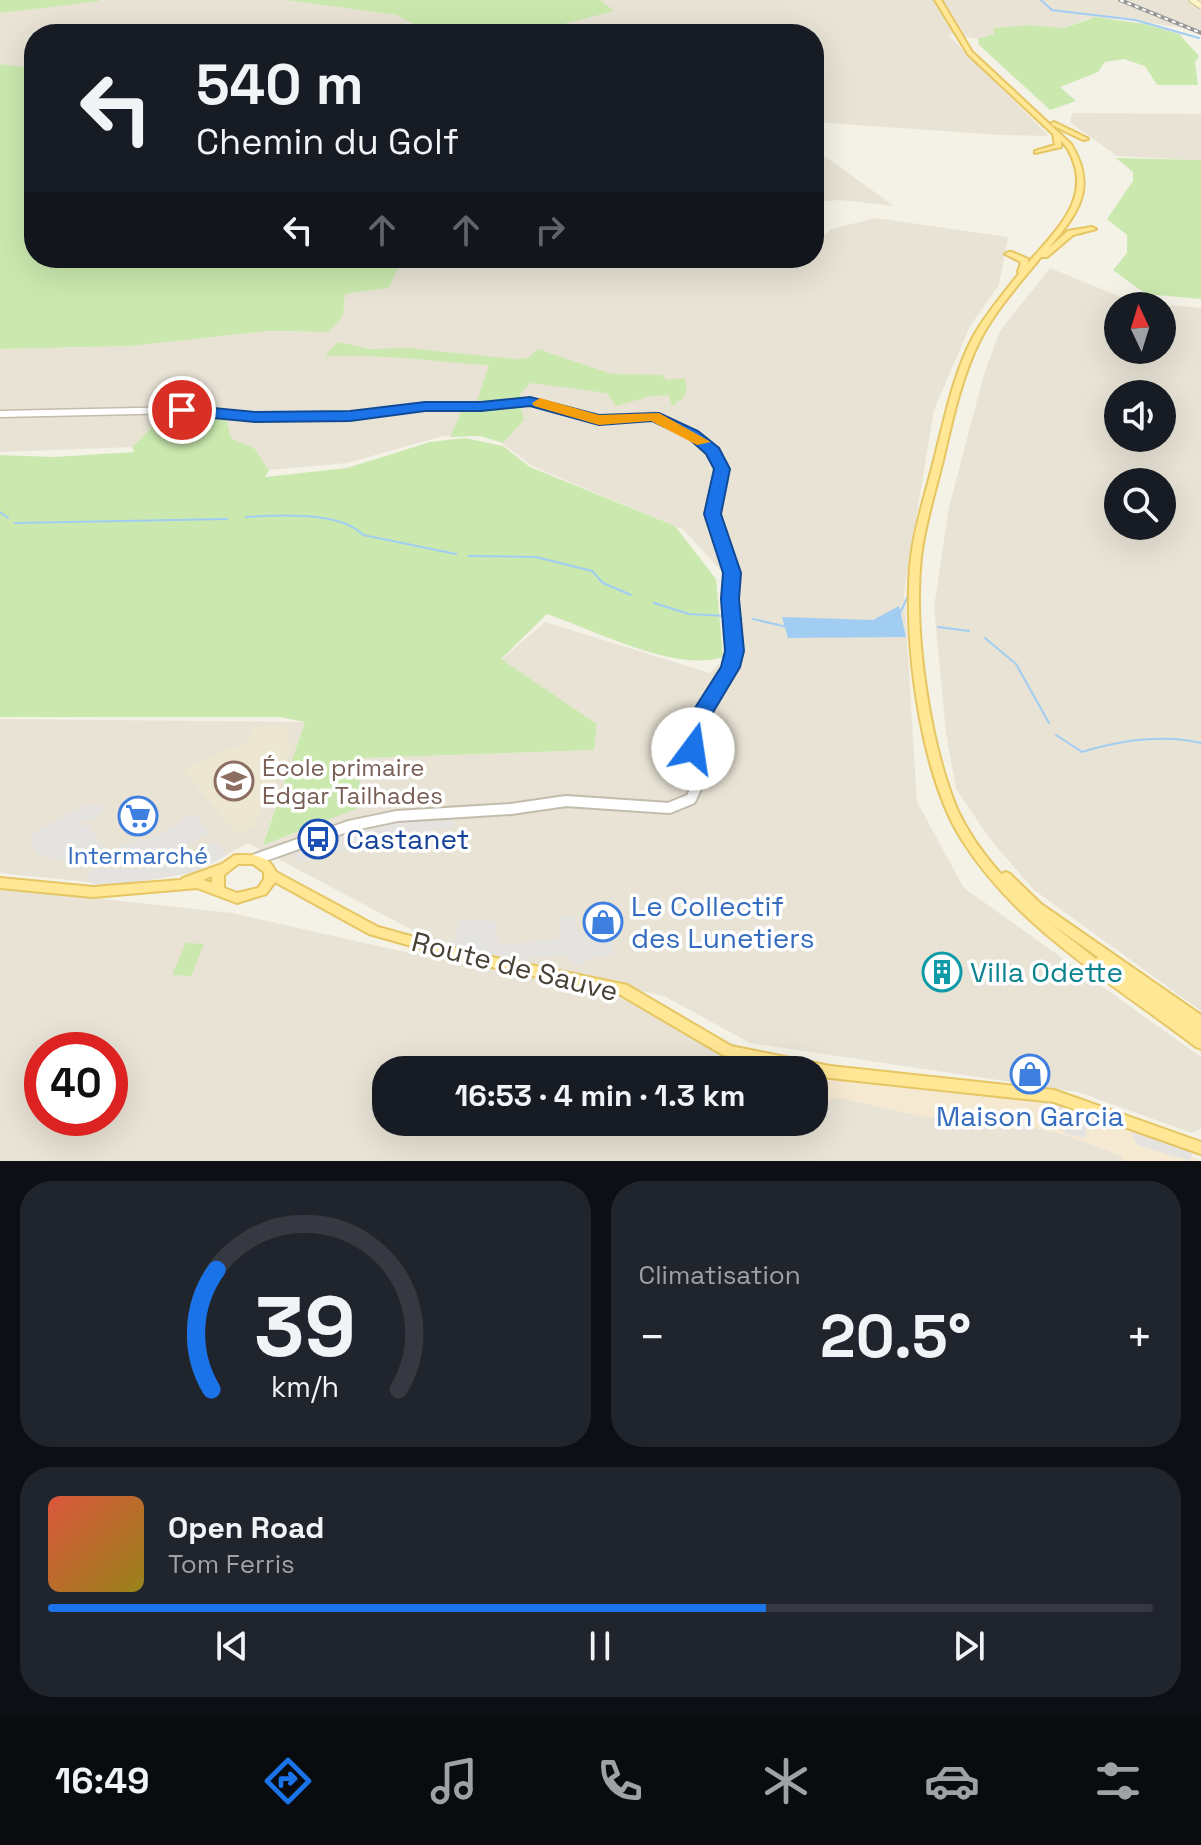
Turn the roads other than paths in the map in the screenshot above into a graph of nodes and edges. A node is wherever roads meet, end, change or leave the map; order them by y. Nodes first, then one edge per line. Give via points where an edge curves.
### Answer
1 (938, 0) edge
2 (1192, 0) edge
3 (1201, 6) edge
4 (984, 67) junction
5 (1040, 113) junction
6 (1051, 126) junction
7 (1085, 139) dead end
8 (1037, 152) dead end
9 (1092, 229) dead end
10 (1009, 254) dead end
11 (1039, 258) junction
12 (1008, 292) junction
13 (0, 414) edge
14 (916, 593) junction
15 (932, 744) junction
16 (265, 867) junction
17 (223, 868) junction
18 (0, 883) edge
19 (174, 885) junction
20 (294, 887) junction
21 (1008, 888) junction
22 (218, 889) junction
23 (262, 891) junction
24 (1201, 1022) edge
25 (1201, 1032) edge
26 (1201, 1043) edge
27 (1201, 1148) edge

1 - 4 main road via 960,41
2 - 3 main road
4 - 5 main road
4 - 6 main road
5 - 7 main road
5 - 11 main road via 1073,148 1085,184 1077,212
6 - 8 main road via 1059,145
6 - 11 main road via 1073,153 1082,183 1073,211
9 - 11 main road via 1068,235
10 - 12 main road via 1026,265
11 - 12 main road
11 - 14 main road via 995,318 970,371 932,508
12 - 14 main road via 977,339 958,388 921,529
13 - 16 street via 182,410 255,417 350,416 425,406 530,402 599,420 654,416 698,438 719,461 713,514 732,573 735,651 699,719 691,799 669,808 566,801 397,816 349,826 282,851
14 - 15 main road
15 - 21 main road via 958,822
15 - 24 main road via 965,823 1010,882 1059,923
16 - 17 main road via 235,860
16 - 20 main road, Route de Sauve
16 - 23 main road
17 - 19 main road
17 - 22 main road via 216,878
18 - 19 main road via 93,892
19 - 22 main road via 198,883
20 - 23 main road
20 - 27 main road, Route de Sauve via 374,931 622,989 728,1051 830,1072 1051,1096
21 - 25 main road
21 - 26 main road via 1051,935
22 - 23 main road via 237,898

